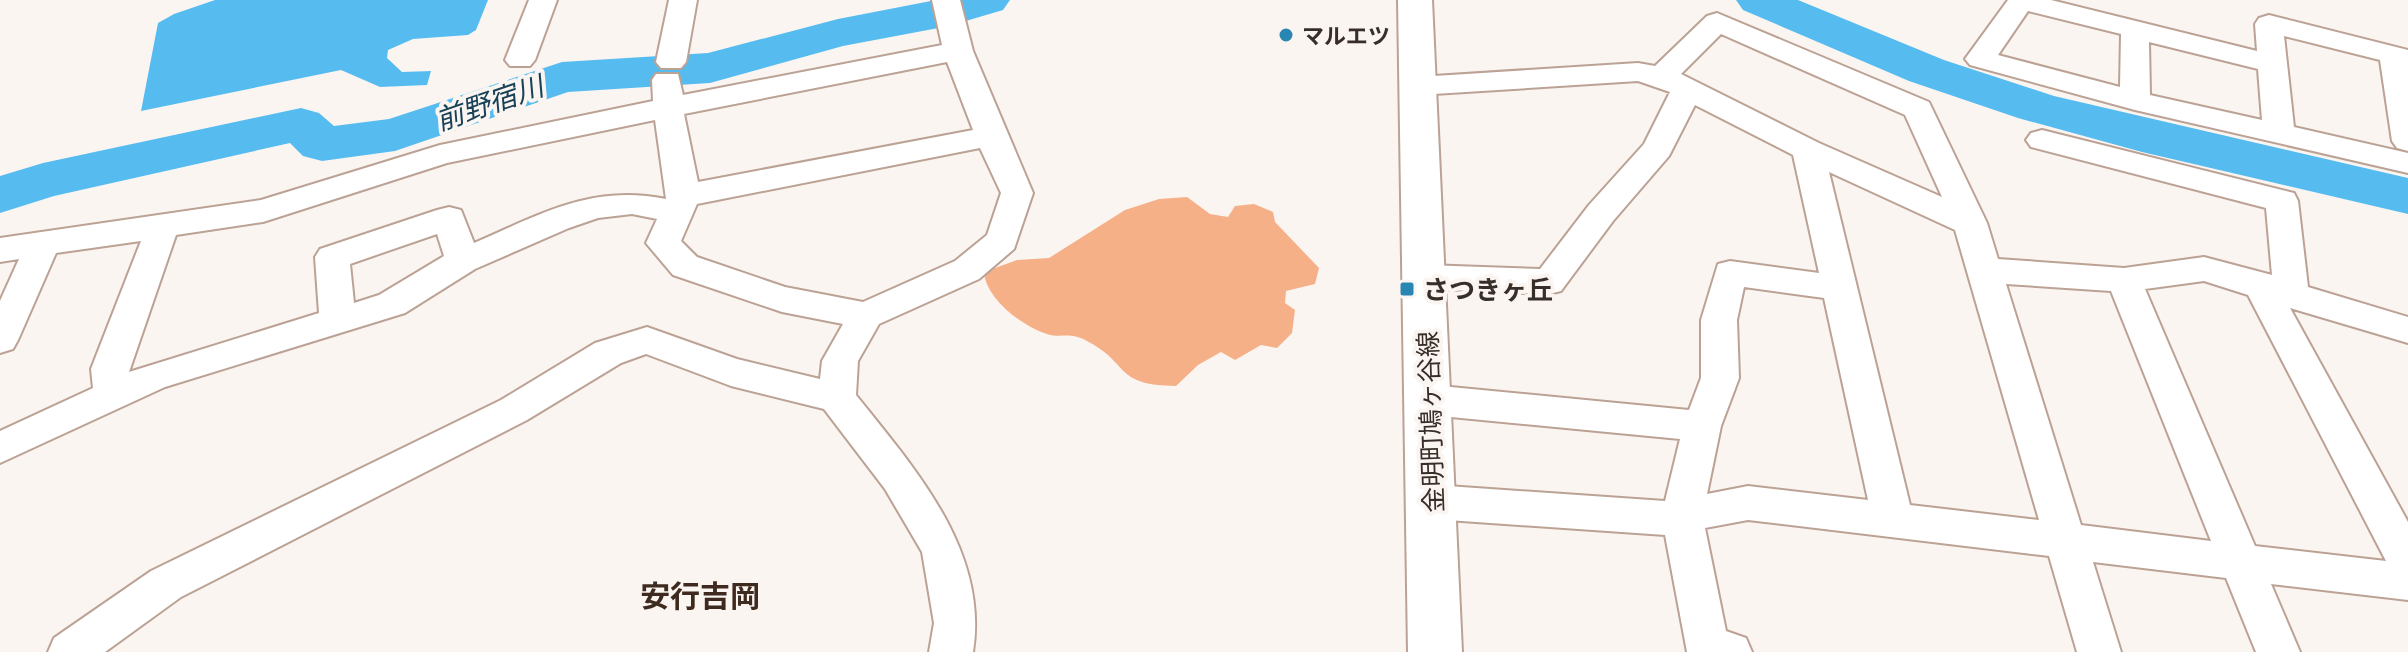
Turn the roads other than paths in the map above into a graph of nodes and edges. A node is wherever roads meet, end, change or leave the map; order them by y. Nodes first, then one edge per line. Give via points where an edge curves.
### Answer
1 (543, 0) edge
2 (683, 0) edge
3 (1415, 0) edge
4 (951, 18) edge
5 (2135, 30) junction
6 (2401, 58) edge
7 (520, 60) dead end
8 (2274, 64) junction
9 (1674, 82) junction
10 (669, 84) junction
11 (1418, 86) junction
12 (2135, 101) junction
13 (2279, 133) junction
14 (991, 136) junction
15 (2042, 140) dead end
16 (2408, 141) edge
17 (1808, 150) junction
18 (2408, 163) edge
19 (681, 204) junction
20 (1970, 223) junction
21 (163, 226) junction
22 (43, 244) junction
23 (0, 250) edge
24 (463, 261) junction
25 (1984, 270) junction
26 (1426, 277) junction
27 (2124, 280) junction
28 (1840, 288) junction
29 (2275, 288) junction
30 (866, 315) junction
31 (338, 323) junction
32 (2408, 330) edge
33 (0, 340) edge
34 (112, 395) junction
35 (837, 398) junction
36 (1430, 400) junction
37 (1702, 426) junction
38 (0, 448) edge
39 (1433, 502) junction
40 (1682, 515) junction
41 (1893, 520) junction
42 (2064, 540) junction
43 (2240, 562) junction
44 (2408, 562) edge
45 (2408, 582) edge
46 (70, 652) edge
47 (951, 652) edge
48 (1435, 652) edge
49 (1730, 652) edge
50 (2099, 652) edge
51 (2278, 652) edge

1 - 7 street
2 - 10 street
3 - 11 main road, 金明町鳩ヶ谷線
4 - 10 street
4 - 14 street
5 - 8 street
5 - 12 street
5 - 12 street via 2021,1 1980,59
6 - 8 street via 2269,24
6 - 16 street
8 - 13 street
9 - 11 street via 1638,72
9 - 17 street
9 - 20 street via 1717,22 1918,109
9 - 26 street via 1658,149 1549,282
10 - 19 street
10 - 21 street via 587,121 440,155 263,211
11 - 26 main road, 金明町鳩ヶ谷線
12 - 13 street
13 - 18 street
14 - 19 street
14 - 30 street via 1017,193 1002,241 967,270
15 - 29 street via 2282,201
17 - 20 street
17 - 28 street
19 - 24 street via 595,207
19 - 30 street via 663,243 685,266 782,299
20 - 25 street
21 - 22 street
21 - 34 street via 110,369
22 - 23 street
22 - 33 street
24 - 31 street via 392,304
24 - 31 street via 449,218 332,257
25 - 27 street
25 - 42 street
26 - 36 main road, 金明町鳩ヶ谷線
27 - 29 street via 2204,269
27 - 43 street
28 - 37 street via 1730,273 1719,320 1720,378
28 - 41 street
29 - 32 street
29 - 44 street
30 - 35 street via 840,361
31 - 34 street via 152,377
34 - 38 street
35 - 46 street via 731,372 647,340 608,353 514,410 166,584
35 - 47 street via 899,478 942,549 956,623
36 - 37 street
36 - 39 main road, 金明町鳩ヶ谷線
37 - 40 street
39 - 40 street via 1660,519
39 - 48 main road, 金明町鳩ヶ谷線
40 - 41 street via 1748,503
40 - 49 street via 1707,648
41 - 42 street
42 - 43 street
42 - 50 street
43 - 45 street
43 - 51 street

